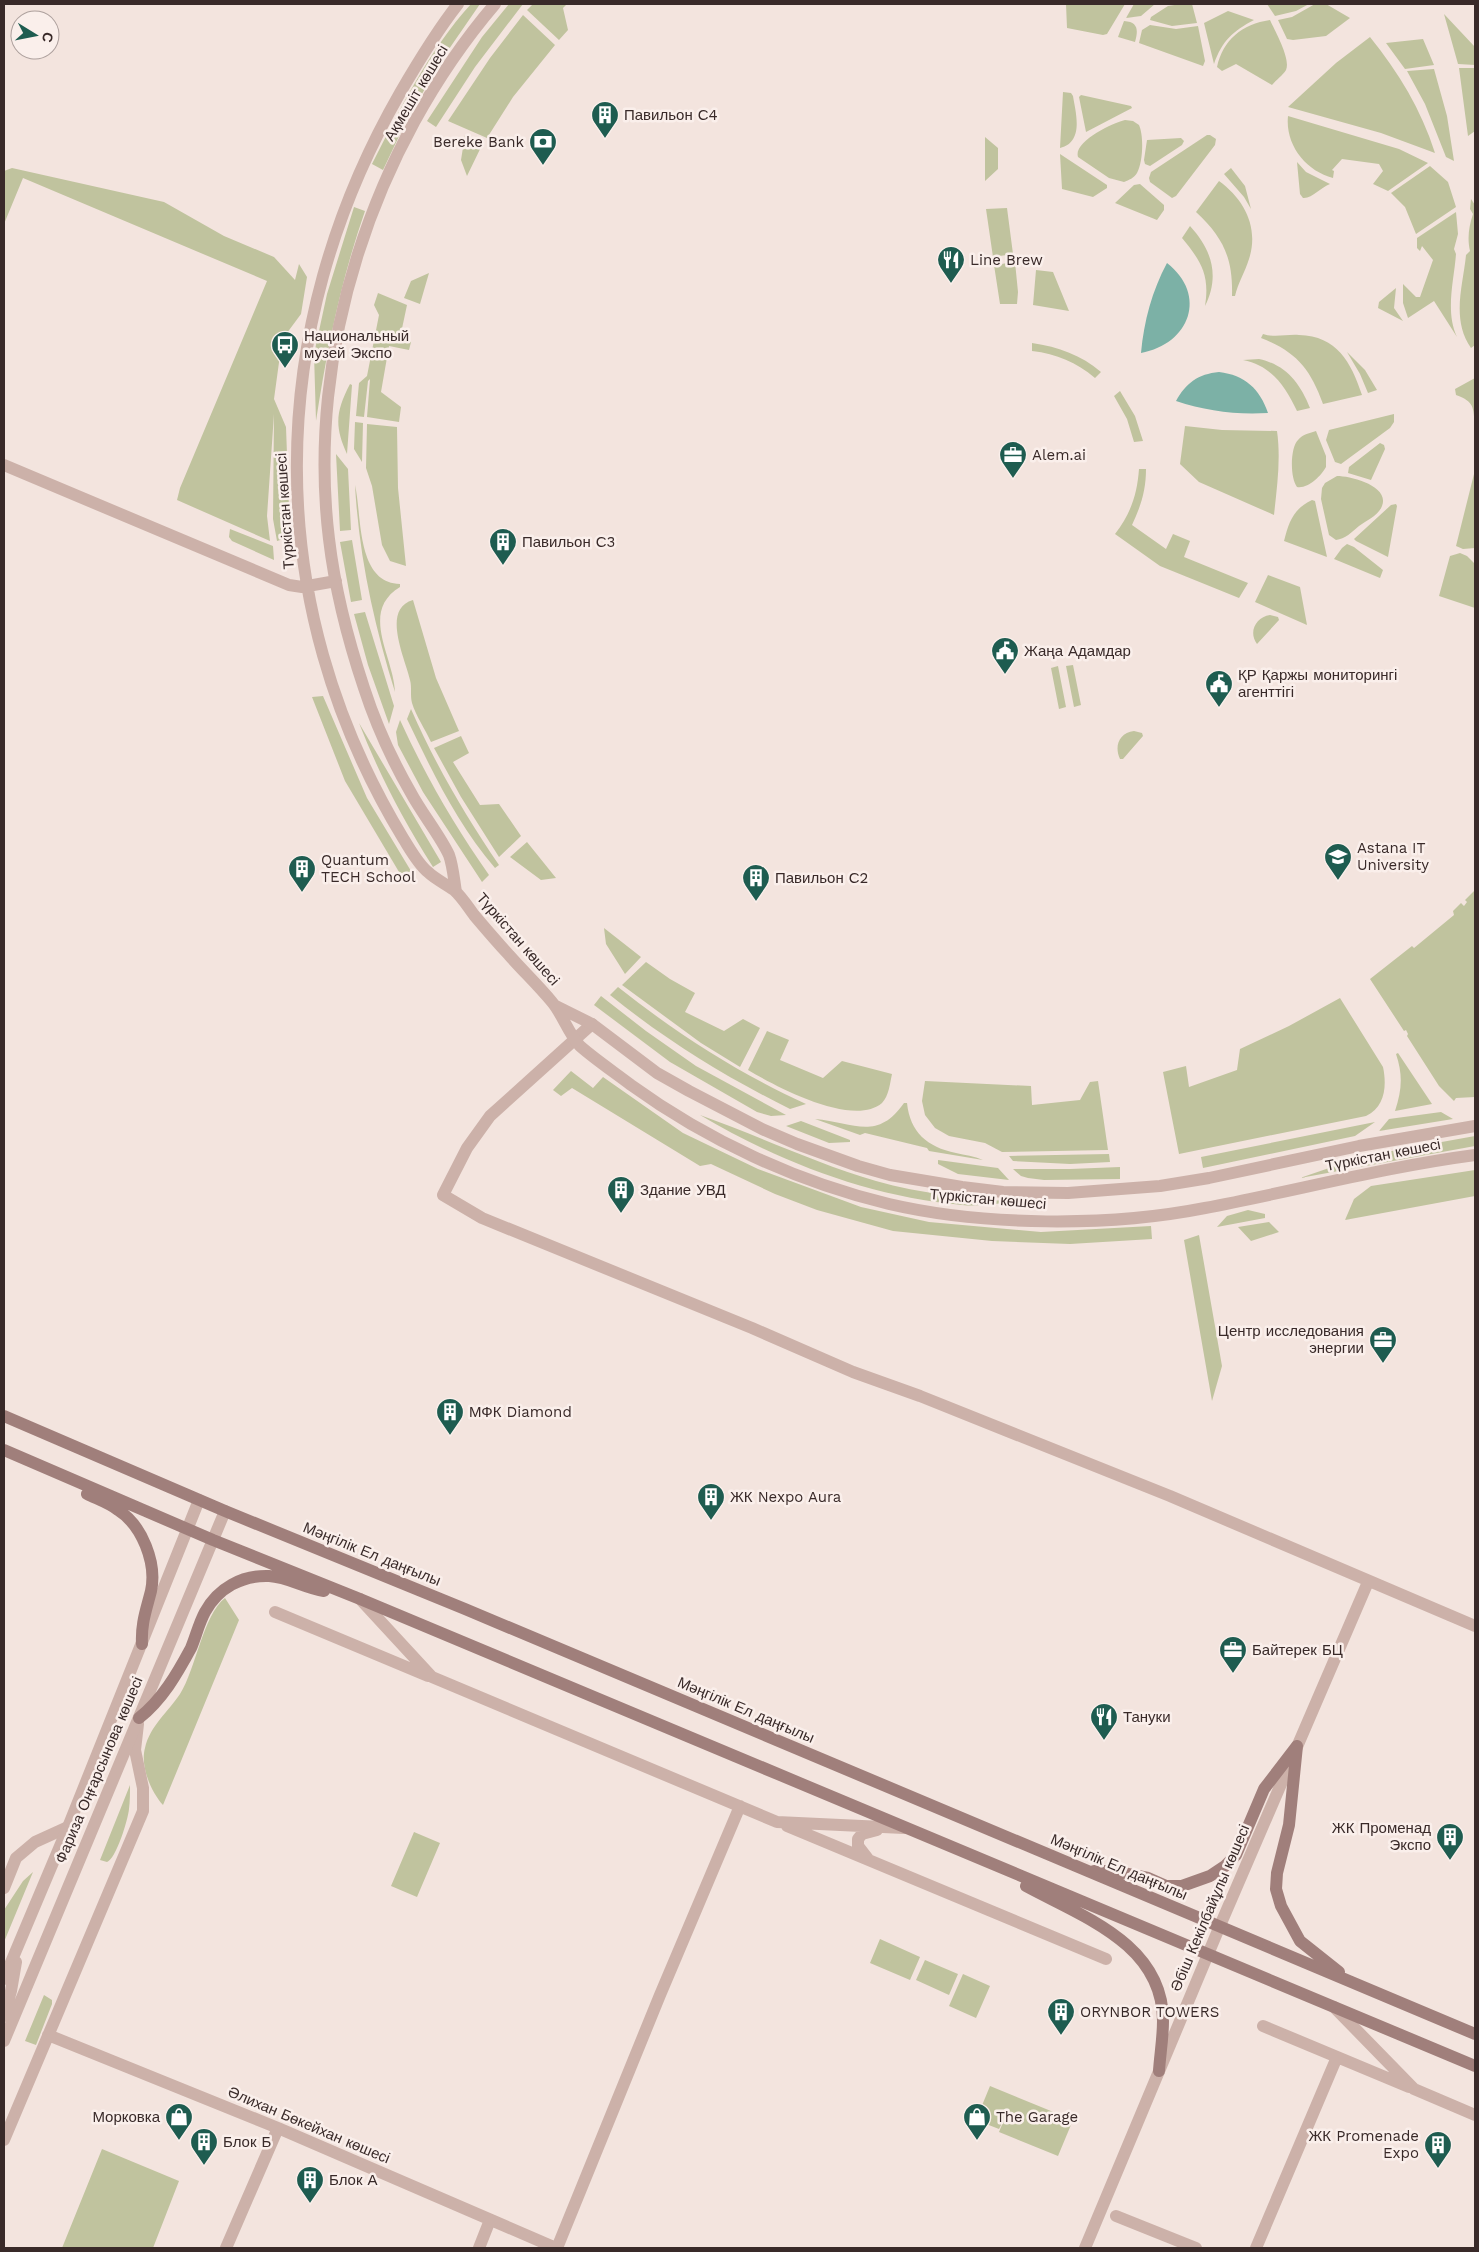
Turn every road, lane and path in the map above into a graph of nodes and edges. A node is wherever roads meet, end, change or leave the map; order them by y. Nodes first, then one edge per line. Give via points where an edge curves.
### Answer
1 (458, 4) edge
2 (495, 4) edge
3 (355, 184) joint
4 (375, 205) joint
5 (4, 465) edge
6 (336, 581) junction
7 (307, 586) junction
8 (456, 892) junction
9 (556, 1006) junction
10 (592, 1024) junction
11 (574, 1040) junction
12 (1475, 1126) edge
13 (1475, 1155) edge
14 (4, 1416) edge
15 (4, 1450) edge
16 (43, 1466) junction
17 (199, 1500) junction
18 (225, 1511) junction
19 (187, 1529) junction
20 (213, 1540) junction
21 (1368, 1582) junction
22 (348, 1594) junction
23 (360, 1599) junction
24 (276, 1612) dead end
25 (1475, 1626) edge
26 (142, 1644) junction
27 (432, 1677) junction
28 (138, 1718) junction
29 (1297, 1746) junction
30 (740, 1806) junction
31 (777, 1822) junction
32 (68, 1827) junction
33 (907, 1828) junction
34 (981, 1859) junction
35 (868, 1860) junction
36 (1089, 1872) junction
37 (4, 1888) edge
38 (1219, 1928) junction
39 (17, 1947) junction
40 (1208, 1954) junction
41 (1106, 1959) dead end
42 (4, 1979) edge
43 (1354, 1983) junction
44 (1334, 2007) junction
45 (4, 2016) edge
46 (1264, 2026) dead end
47 (1475, 2034) edge
48 (48, 2035) junction
49 (4, 2041) edge
50 (1337, 2057) junction
51 (1475, 2066) edge
52 (1159, 2071) junction
53 (1414, 2089) junction
54 (1475, 2114) edge
55 (278, 2128) junction
56 (4, 2140) edge
57 (1116, 2216) dead end
58 (490, 2220) junction
59 (226, 2248) edge
60 (479, 2248) edge
61 (556, 2248) edge
62 (1085, 2248) edge
63 (1196, 2248) edge
64 (1256, 2248) edge

1 - 3 street, Ақмешіт көшесі via 435,34 388,114
2 - 4 street, Ақмешіт көшесі via 439,80 404,141
3 - 7 street, Түркістан көшесі via 321,279 300,397 298,504
4 - 6 street, Түркістан көшесі via 349,284 329,400 326,493
5 - 7 street via 281,582 297,587
6 - 7 street
6 - 8 street, Түркістан көшесі via 355,660 376,721 411,792 448,855
7 - 8 street, Түркістан көшесі via 331,681 354,744 403,837 425,871
8 - 9 street, Түркістан көшесі
9 - 10 street, Түркістан көшесі
9 - 11 street, Түркістан көшесі
10 - 11 street
10 - 12 street, Түркістан көшесі via 658,1073 771,1132 890,1175 1003,1192 1099,1192 1160,1186
11 - 13 street, Түркістан көшесі via 641,1092 736,1148 830,1186 890,1204 929,1211 1033,1220 1095,1220 1164,1214
11 - 21 street via 490,1116 467,1148 443,1196 482,1218 853,1372 1170,1496
14 - 17 main road, Мәңгілік Ел даңғылы
15 - 16 main road
16 - 19 main road
16 - 26 main road via 74,1487 119,1510 133,1523 144,1541 150,1562 151,1589 141,1625
17 - 18 main road, Мәңгілік Ел даңғылы
17 - 19 street, Фариза Оңғарсынова көшесі
18 - 20 street, Фариза Оңғарсынова көшесі
18 - 36 main road, Мәңгілік Ел даңғылы
19 - 20 main road
19 - 26 street, Фариза Оңғарсынова көшесі
20 - 22 main road
20 - 28 street, Фариза Оңғарсынова көшесі
21 - 25 street
21 - 29 street, Әбіш Кекілбайұлы көшесі
22 - 23 main road
22 - 28 main road via 318,1590 270,1576 250,1576 239,1580 221,1592 210,1605 165,1692
23 - 27 street
23 - 33 main road
24 - 27 street
26 - 32 street, Фариза Оңғарсынова көшесі
27 - 30 street
28 - 48 street via 135,1750 143,1788 143,1810
28 - 49 street, Фариза Оңғарсынова көшесі
29 - 36 main road via 1264,1789 1236,1855 1214,1874 1182,1886 1166,1886 1148,1878 1113,1871
29 - 38 street, Әбіш Кекілбайұлы көшесі
29 - 43 main road via 1289,1824 1276,1888 1281,1906 1300,1941
30 - 31 street
30 - 61 street
31 - 33 street
31 - 35 street
32 - 37 street via 35,1842 16,1858
32 - 39 street, Фариза Оңғарсынова көшесі
33 - 34 main road
33 - 35 street via 862,1834 858,1846
34 - 40 main road
34 - 52 main road via 1111,1932 1148,1966 1155,1979 1163,2020
35 - 41 street
36 - 38 main road, Мәңгілік Ел даңғылы
38 - 40 street, Әбіш Кекілбайұлы көшесі
38 - 43 main road, Мәңгілік Ел даңғылы
39 - 42 street, Фариза Оңғарсынова көшесі
39 - 45 street via 12,1991
40 - 44 main road
40 - 52 street, Әбіш Кекілбайұлы көшесі
43 - 47 main road, Мәңгілік Ел даңғылы
44 - 51 main road
44 - 53 street
46 - 50 street
48 - 55 street, Әлихан Бөкейхан көшесі
48 - 56 street
50 - 53 street
50 - 64 street
52 - 62 street, Әбіш Кекілбайұлы көшесі
53 - 54 street
55 - 58 street, Әлихан Бөкейхан көшесі
55 - 59 street
57 - 63 street
58 - 60 street
58 - 61 street, Әлихан Бөкейхан көшесі

